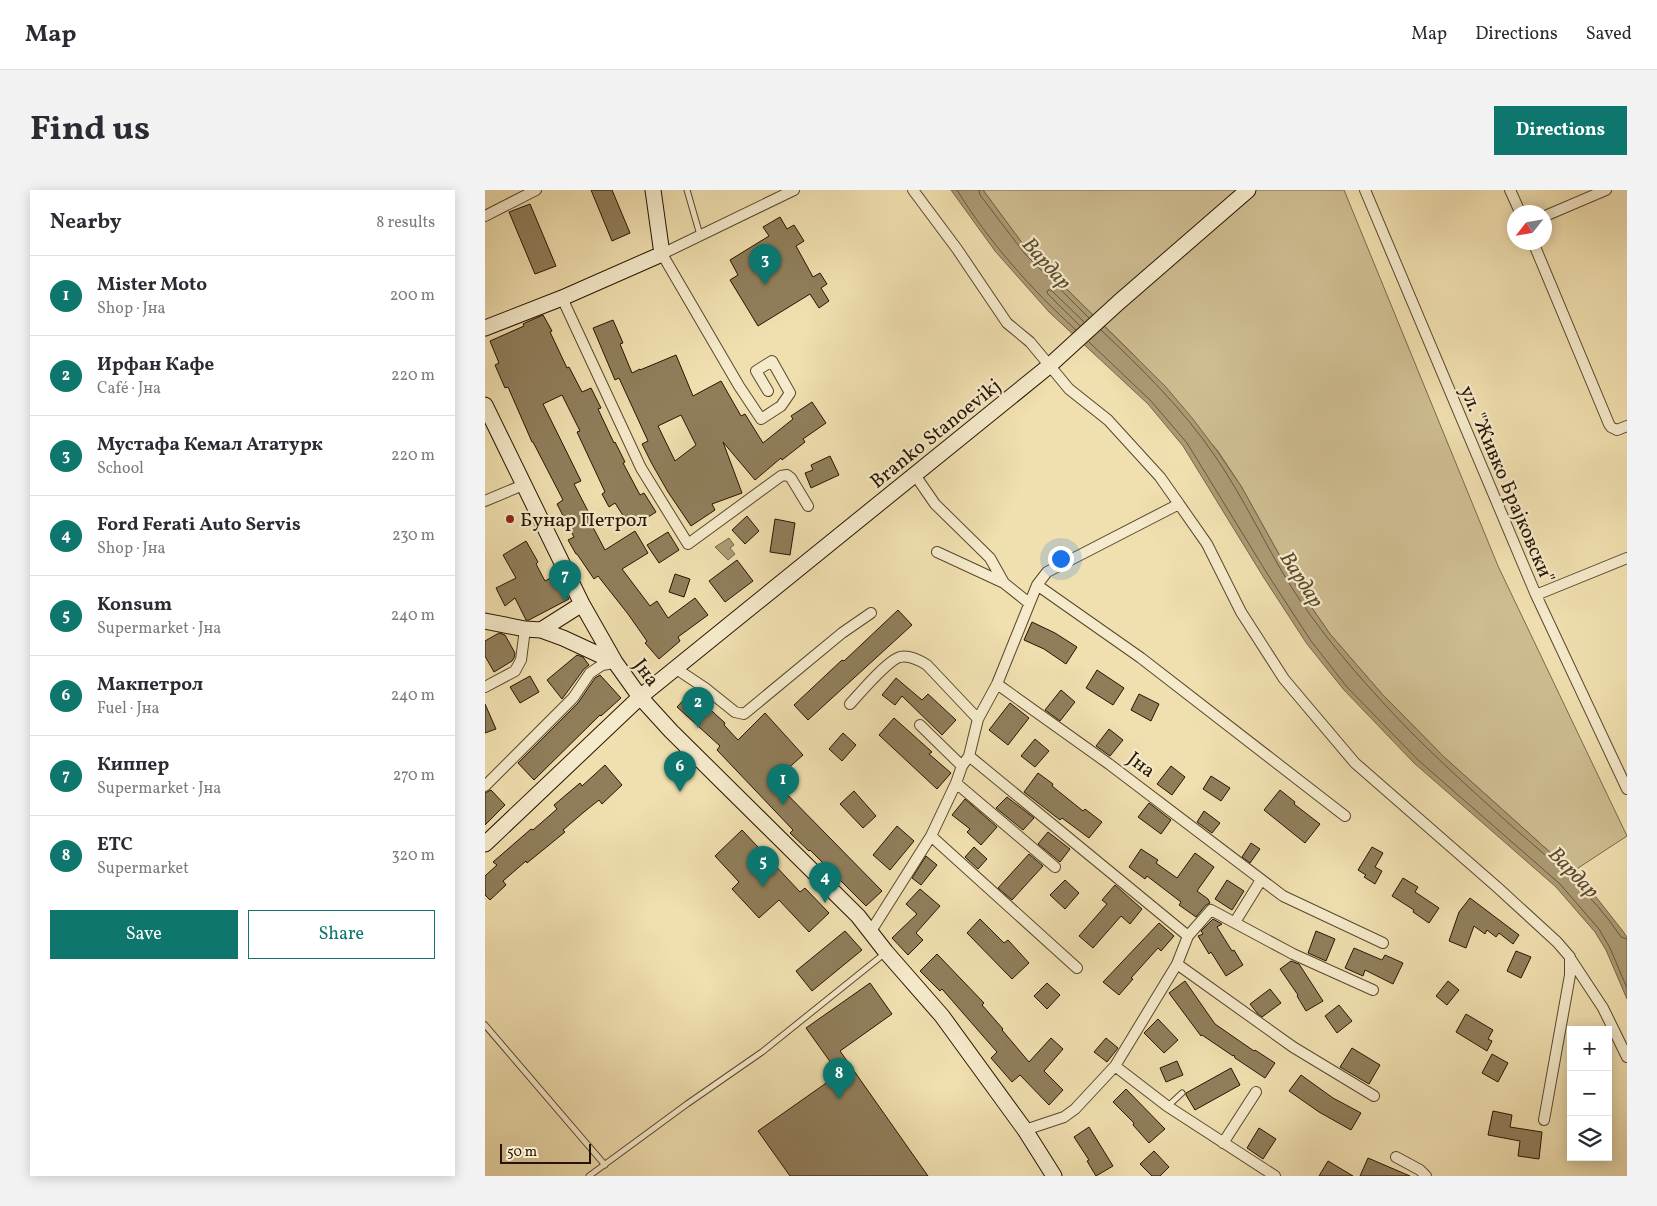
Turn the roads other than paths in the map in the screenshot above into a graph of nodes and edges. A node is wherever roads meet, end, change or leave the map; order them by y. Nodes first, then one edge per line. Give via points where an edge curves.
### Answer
1 (536, 190) edge
2 (653, 190) edge
3 (687, 190) edge
4 (794, 190) edge
5 (913, 190) edge
6 (1248, 190) edge
7 (1365, 190) edge
8 (1511, 190) edge
9 (1605, 190) edge
10 (1517, 205) edge
11 (1552, 213) edge
12 (485, 216) edge
13 (700, 235) junction
14 (1536, 250) edge
15 (662, 254) junction
16 (562, 298) junction
17 (485, 328) edge
18 (1049, 366) junction
19 (768, 391) dead end
20 (485, 405) edge
21 (1627, 426) edge
22 (915, 475) junction
23 (523, 485) junction
24 (485, 501) edge
25 (1179, 504) junction
26 (808, 506) dead end
27 (937, 552) dead end
28 (1627, 558) edge
29 (1004, 583) junction
30 (1037, 585) junction
31 (1536, 595) junction
32 (1029, 603) junction
33 (582, 604) junction
34 (871, 613) dead end
35 (485, 621) edge
36 (525, 629) junction
37 (541, 630) junction
38 (615, 662) junction
39 (675, 668) junction
40 (997, 684) junction
41 (485, 687) edge
42 (640, 697) junction
43 (850, 704) dead end
44 (978, 719) junction
45 (920, 724) dead end
46 (969, 756) junction
47 (962, 766) junction
48 (956, 783) junction
49 (486, 784) edge
50 (1627, 789) edge
51 (1345, 816) dead end
52 (931, 836) junction
53 (485, 844) edge
54 (1055, 867) dead end
55 (1261, 880) junction
56 (1235, 922) junction
57 (871, 931) junction
58 (1188, 936) junction
59 (1383, 943) dead end
60 (886, 952) junction
61 (1570, 957) junction
62 (1177, 964) junction
63 (1077, 968) dead end
64 (1373, 990) dead end
65 (485, 1025) edge
66 (1627, 1057) edge
67 (1115, 1066) junction
68 (1255, 1092) dead end
69 (1182, 1093) dead end
70 (1374, 1096) dead end
71 (1167, 1106) junction
72 (1544, 1120) dead end
73 (1025, 1130) junction
74 (1223, 1143) junction
75 (1396, 1157) dead end
76 (605, 1165) junction
77 (589, 1176) edge
78 (1054, 1176) edge
79 (1275, 1176) edge
80 (1426, 1176) edge

1 - 12 street
2 - 15 street
3 - 13 lane
4 - 13 street
5 - 18 street via 1007,323 1030,342
6 - 18 street, Branko Stanoevikj
7 - 31 street, ул. "Живко Брајковски"
8 - 10 street
9 - 11 street
13 - 15 street
14 - 21 street via 1609,424 1617,430
15 - 16 street
15 - 19 street via 761,418 781,406 790,393 772,361 756,371
16 - 17 street
16 - 26 street via 641,468 688,544 781,476 791,478
18 - 22 street, Branko Stanoevikj
18 - 25 street via 1069,389 1108,420 1160,477
20 - 23 street, Јна
22 - 29 street via 935,504 990,558
22 - 39 street, Branko Stanoevikj
23 - 24 street
23 - 33 street, Јна
25 - 30 street via 1047,572
25 - 61 street via 1207,544 1241,612 1284,679 1355,763 1497,887
27 - 29 street
28 - 31 street
29 - 32 street
30 - 32 street
30 - 51 street via 1141,658
31 - 50 street, ул. "Живко Брајковски"
32 - 40 street
33 - 37 street
33 - 38 street, Јна
34 - 39 street via 744,714 735,712
35 - 36 street
36 - 37 street
36 - 41 street via 521,660 515,671
37 - 38 street
38 - 42 street, Јна
38 - 49 street via 601,664 590,673 573,698
39 - 42 street, Branko Stanoevikj
40 - 44 street
40 - 55 street, Јна via 1131,780
42 - 53 street, Branko Stanoevikj
42 - 57 street, Јна
43 - 44 street via 884,669 898,658 905,657 927,665
44 - 46 street
45 - 47 street
46 - 47 street
46 - 58 street
47 - 48 street
48 - 52 street
48 - 54 street
52 - 57 street
52 - 63 street
55 - 56 street
55 - 59 street, Јна via 1283,896
56 - 58 street via 1211,910
56 - 64 street via 1293,954
57 - 60 street, Јна
58 - 62 street
60 - 73 street, Јна via 942,1016
60 - 76 lane via 762,1052
61 - 66 street via 1603,1008
61 - 72 street via 1570,975
62 - 67 street
62 - 70 street via 1293,1047
65 - 76 lane
67 - 71 street
67 - 73 street via 1064,1117
68 - 74 street
69 - 71 lane
71 - 74 street
73 - 78 street, Јна
74 - 79 street
75 - 80 street
76 - 77 lane

